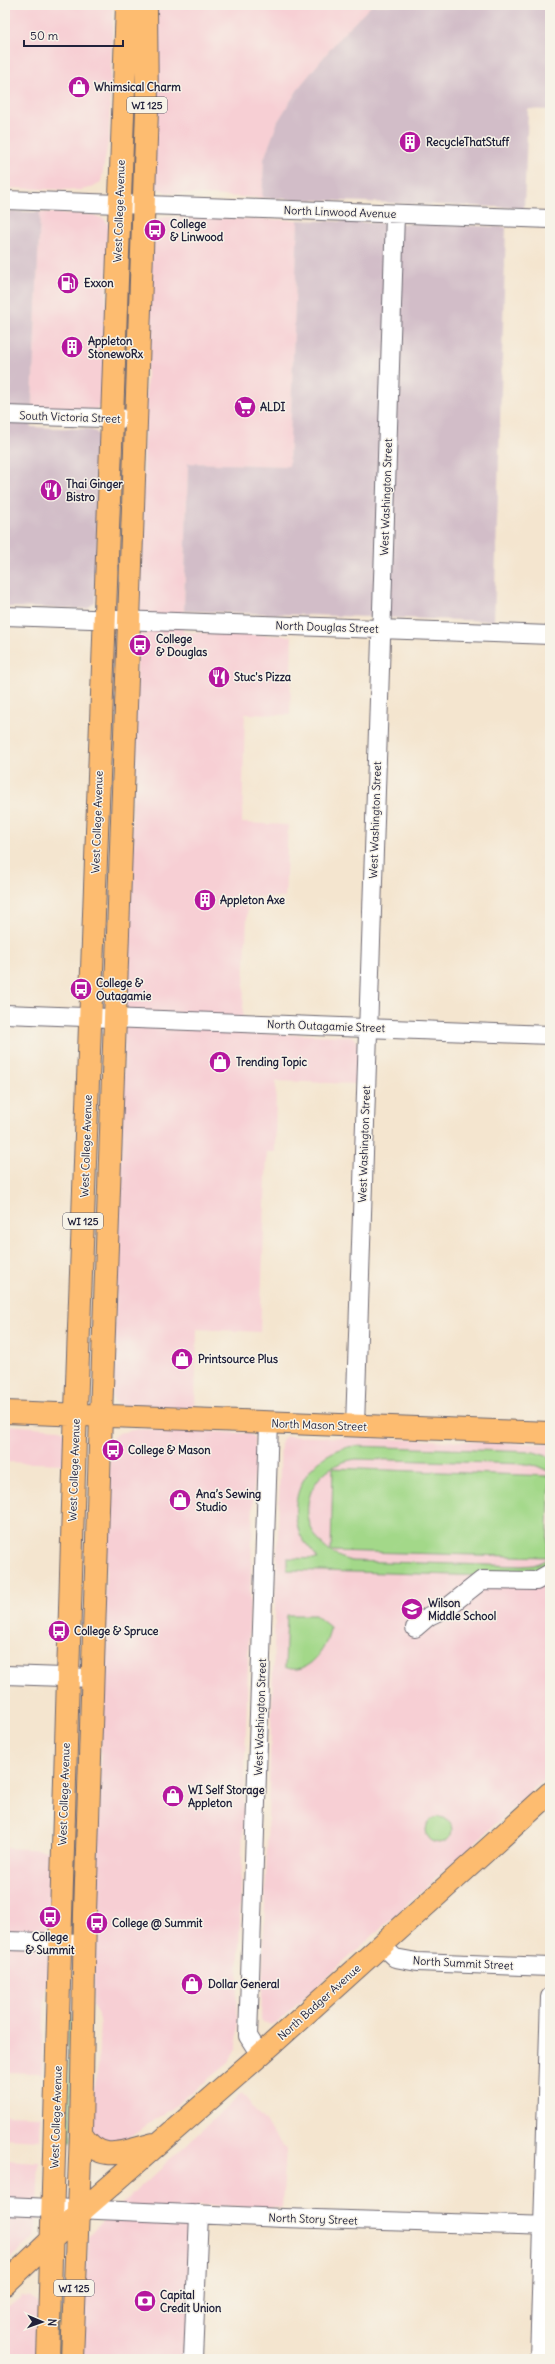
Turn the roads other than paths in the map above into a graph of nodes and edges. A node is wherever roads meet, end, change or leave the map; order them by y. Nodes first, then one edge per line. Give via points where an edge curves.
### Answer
1 (127, 5) edge
2 (146, 5) edge
3 (5, 200) edge
4 (131, 204) junction
5 (395, 214) junction
6 (550, 219) edge
7 (114, 324) junction
8 (138, 366) junction
9 (5, 415) edge
10 (110, 418) junction
11 (136, 420) junction
12 (5, 616) edge
13 (104, 619) junction
14 (129, 620) junction
15 (382, 629) junction
16 (550, 635) edge
17 (5, 1014) edge
18 (102, 1017) junction
19 (367, 1028) junction
20 (550, 1034) edge
21 (5, 1412) edge
22 (89, 1416) junction
23 (269, 1423) junction
24 (355, 1426) junction
25 (550, 1433) edge
26 (550, 1573) edge
27 (415, 1628) dead end
28 (5, 1675) edge
29 (67, 1678) junction
30 (93, 1678) junction
31 (550, 1793) edge
32 (5, 1942) edge
33 (61, 1943) junction
34 (86, 1943) junction
35 (382, 1946) junction
36 (550, 1967) edge
37 (550, 1997) edge
38 (260, 2055) junction
39 (81, 2134) junction
40 (157, 2143) junction
41 (5, 2206) edge
42 (53, 2208) junction
43 (79, 2211) junction
44 (199, 2214) junction
45 (546, 2226) edge
46 (51, 2240) junction
47 (5, 2284) edge
48 (48, 2359) edge
49 (72, 2359) edge
50 (193, 2359) edge
51 (538, 2359) edge

1 - 4 main road, West College Avenue / WI 125
2 - 4 main road, West College Avenue / WI 125 via 147,110
3 - 4 street, North Linwood Avenue
4 - 5 street, North Linwood Avenue
4 - 7 main road, West College Avenue / WI 125
4 - 8 main road, West College Avenue / WI 125
5 - 6 street, North Linwood Avenue
5 - 15 street, West Washington Street
7 - 8 main road via 124,331
7 - 10 main road, West College Avenue / WI 125
8 - 11 main road, West College Avenue / WI 125
9 - 10 street, South Victoria Street
10 - 11 street, South Victoria Street
10 - 13 main road, West College Avenue / WI 125
11 - 14 main road, West College Avenue / WI 125
12 - 13 street, North Douglas Street
13 - 14 street, North Douglas Street
13 - 18 main road, West College Avenue / WI 125
14 - 15 street, North Douglas Street
14 - 18 main road, West College Avenue / WI 125
15 - 16 street, North Douglas Street
15 - 19 street, West Washington Street
17 - 18 street, North Outagamie Street
18 - 19 street, North Outagamie Street
18 - 22 main road, West College Avenue / WI 125
19 - 20 street, North Outagamie Street
19 - 24 street, West Washington Street
21 - 22 main road, North Mason Street
22 - 23 main road, North Mason Street
22 - 29 main road, West College Avenue / WI 125
22 - 30 main road, West College Avenue / WI 125
23 - 24 main road, North Mason Street
23 - 38 street, West Washington Street via 248,2036
24 - 25 main road, North Mason Street
26 - 27 street via 536,1581 482,1580 448,1607 429,1616
28 - 29 street
29 - 30 street
29 - 33 main road, West College Avenue / WI 125
30 - 34 main road, West College Avenue / WI 125
31 - 35 main road, North Badger Avenue
32 - 33 street
33 - 34 street
33 - 42 main road, West College Avenue / WI 125
34 - 39 main road, West College Avenue / WI 125
35 - 36 street, North Summit Street via 395,1958 416,1962
35 - 38 main road, North Badger Avenue
37 - 45 street
38 - 40 main road, North Badger Avenue
39 - 40 main road via 94,2150 107,2154
39 - 43 main road, West College Avenue / WI 125
40 - 43 main road, North Badger Avenue
41 - 42 street, North Story Street
42 - 43 street, North Story Street
42 - 46 main road, West College Avenue / WI 125
43 - 44 street, North Story Street
43 - 46 main road, North Badger Avenue
43 - 49 main road, West College Avenue / WI 125
44 - 45 street, North Story Street
44 - 50 street
45 - 51 street
46 - 47 main road, North Badger Avenue
46 - 48 main road, West College Avenue / WI 125

